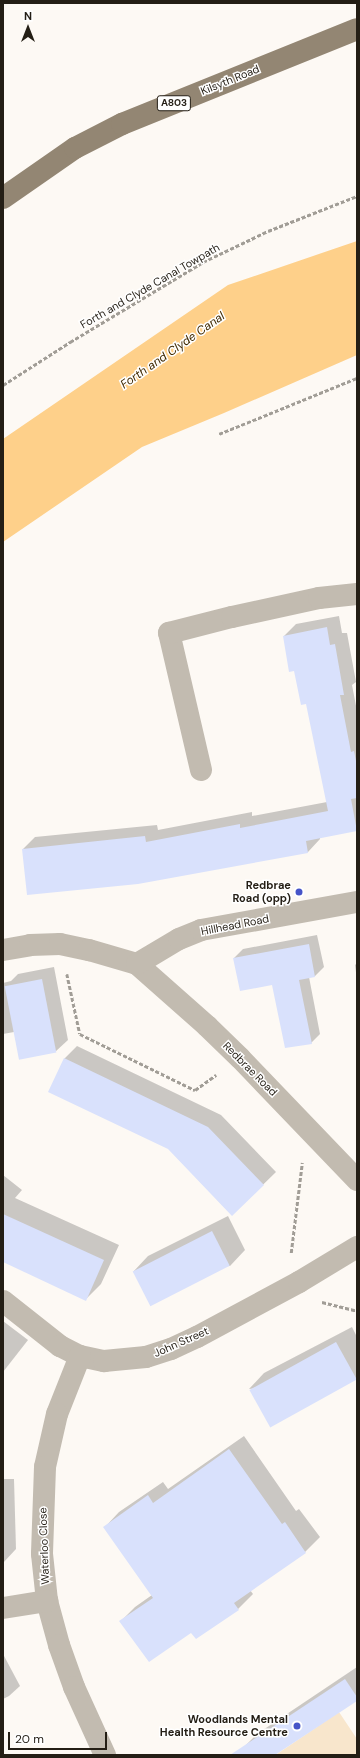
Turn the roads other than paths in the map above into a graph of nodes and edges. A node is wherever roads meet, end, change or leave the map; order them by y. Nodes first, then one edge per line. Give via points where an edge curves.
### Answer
1 (357, 29) edge
2 (3, 198) edge
3 (357, 594) edge
4 (201, 770) dead end
5 (357, 902) edge
6 (3, 950) edge
7 (137, 964) junction
8 (357, 1180) edge
9 (357, 1247) edge
10 (3, 1301) edge
11 (80, 1356) junction
12 (47, 1601) junction
13 (3, 1608) edge
14 (105, 1755) edge

1 - 2 main road, Kilsyth Road / A803 via 122,124 75,148
3 - 4 street via 312,600 169,633
5 - 7 street, Hillhead Road via 201,930 179,939
6 - 7 street via 30,945 60,944
7 - 8 street, Redbrae Road via 240,1058
9 - 11 street, John Street via 299,1282 171,1349 146,1357 124,1360 104,1361
10 - 11 street, John Street via 60,1346
11 - 12 street, Waterloo Close via 57,1414 45,1468 42,1554
12 - 13 street
12 - 14 street, Waterloo Close via 74,1687

